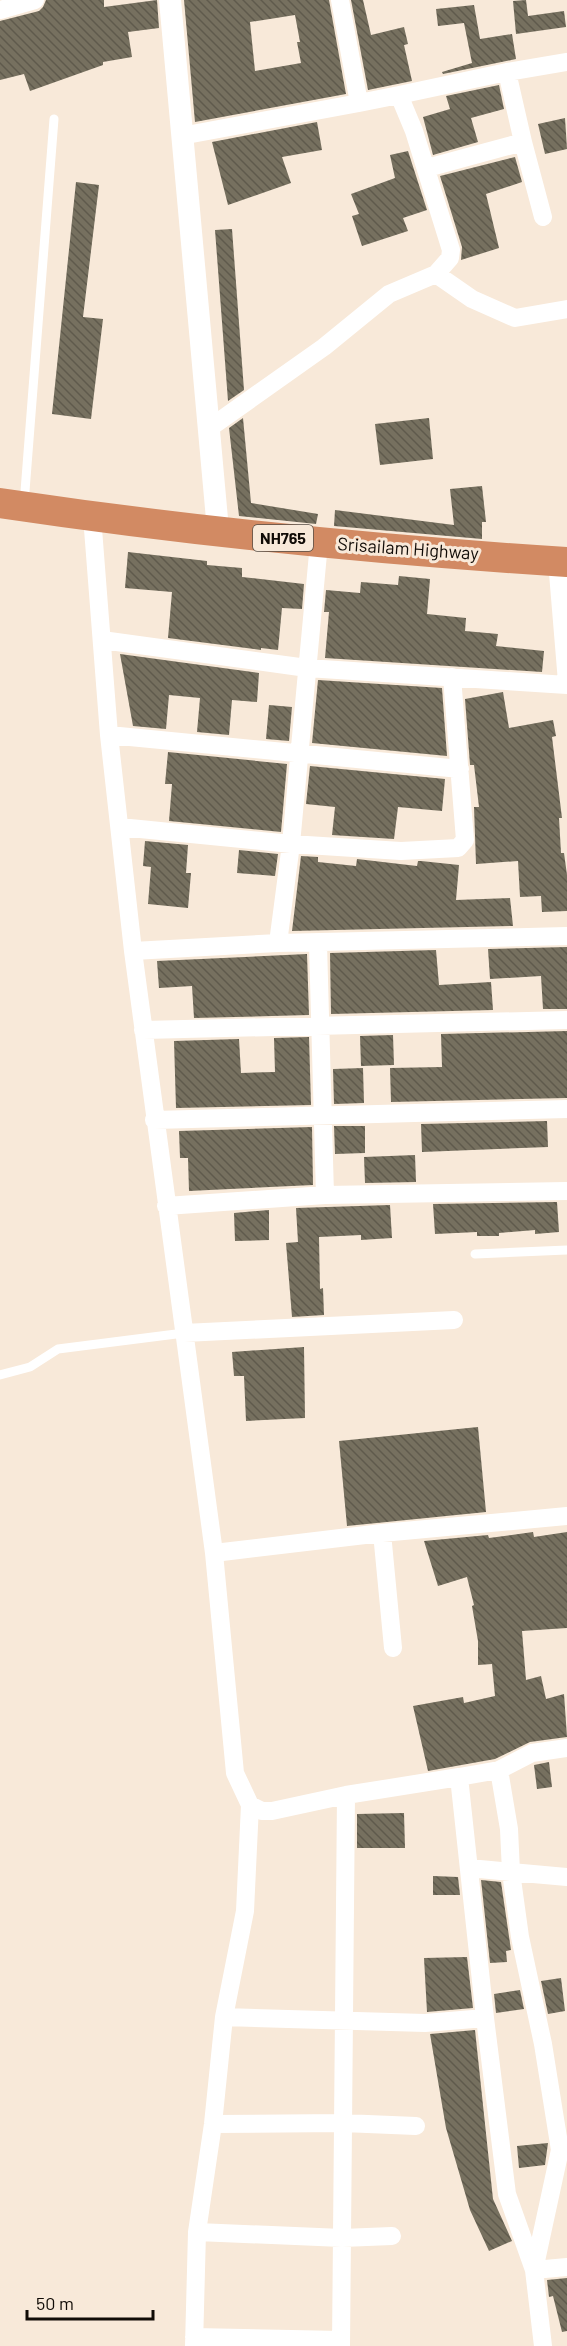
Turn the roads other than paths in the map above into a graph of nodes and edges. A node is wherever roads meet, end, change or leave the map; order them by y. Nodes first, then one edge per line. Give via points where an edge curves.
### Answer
1 (35, 0) edge
2 (170, 0) edge
3 (340, 0) edge
4 (0, 10) edge
5 (567, 62) edge
6 (507, 72) junction
7 (399, 95) junction
8 (359, 103) junction
9 (54, 119) dead end
10 (181, 136) junction
11 (523, 142) junction
12 (427, 168) junction
13 (543, 217) dead end
14 (436, 274) junction
15 (567, 309) edge
16 (211, 427) junction
17 (12, 505) edge
18 (92, 516) junction
19 (219, 530) junction
20 (319, 543) junction
21 (562, 561) edge
22 (565, 632) edge
23 (102, 640) junction
24 (307, 668) junction
25 (452, 677) junction
26 (567, 683) edge
27 (110, 735) junction
28 (299, 754) junction
29 (460, 770) junction
30 (120, 827) junction
31 (291, 844) junction
32 (567, 936) edge
33 (278, 943) junction
34 (318, 944) junction
35 (133, 951) junction
36 (567, 1020) edge
37 (322, 1026) junction
38 (143, 1030) junction
39 (567, 1109) edge
40 (323, 1116) junction
41 (154, 1120) junction
42 (567, 1191) edge
43 (325, 1195) junction
44 (166, 1206) junction
45 (567, 1250) edge
46 (476, 1254) dead end
47 (454, 1320) dead end
48 (184, 1333) junction
49 (0, 1375) edge
50 (567, 1516) edge
51 (382, 1533) junction
52 (214, 1553) junction
53 (393, 1648) dead end
54 (567, 1748) edge
55 (499, 1770) junction
56 (459, 1777) junction
57 (346, 1795) junction
58 (250, 1805) junction
59 (469, 1868) junction
60 (511, 1872) junction
61 (567, 1877) edge
62 (224, 2017) junction
63 (485, 2018) junction
64 (344, 2020) junction
65 (343, 2123) junction
66 (213, 2124) junction
67 (416, 2126) dead end
68 (563, 2150) edge
69 (197, 2232) junction
70 (392, 2236) dead end
71 (342, 2238) junction
72 (567, 2266) edge
73 (534, 2270) junction
74 (194, 2342) edge
75 (341, 2343) edge
76 (543, 2346) edge

1 - 4 street
2 - 10 street
3 - 8 street
5 - 6 street
6 - 7 street
6 - 11 street
7 - 8 street
7 - 12 street
8 - 10 street
9 - 17 lane
10 - 16 street
11 - 12 street
11 - 13 street
12 - 14 street via 452,250
14 - 15 street via 472,299 515,318
14 - 16 street via 388,294 324,347
16 - 19 street
17 - 18 highway, Srisailam Highway / NH765
18 - 19 highway, Srisailam Highway / NH765
18 - 23 street
19 - 20 highway, Srisailam Highway / NH765
20 - 21 highway, Srisailam Highway / NH765
20 - 24 street
21 - 22 street
22 - 26 street
23 - 24 street
23 - 27 street
24 - 25 street
24 - 28 street
25 - 26 street
25 - 29 street
27 - 28 street
27 - 30 street
28 - 29 street
28 - 31 street
29 - 31 street via 465,840 458,848 401,851
30 - 31 street
30 - 35 street
31 - 33 street
32 - 34 street
33 - 34 street
33 - 35 street
34 - 37 street
35 - 38 street
36 - 37 street
37 - 38 street
37 - 40 street
38 - 41 street
39 - 40 street
40 - 41 street
40 - 43 street
41 - 44 street
42 - 43 street
43 - 44 street
44 - 48 street
45 - 46 lane
47 - 48 street
48 - 49 lane via 58,1349 30,1367
48 - 52 street
50 - 51 street
51 - 52 street
51 - 53 street
52 - 58 street via 235,1773
54 - 55 street via 532,1754
55 - 56 street
55 - 60 street via 509,1829
56 - 57 street
56 - 59 street
57 - 58 street via 272,1811
57 - 64 street
58 - 62 street via 245,1911
59 - 60 street
59 - 63 street
60 - 61 street
60 - 68 street via 520,1937
62 - 64 street
62 - 66 street
63 - 64 street via 425,2023
63 - 73 street via 507,2194
64 - 65 street
65 - 66 street
65 - 67 street
65 - 71 street
66 - 69 street
68 - 73 street
69 - 71 street
69 - 74 street
70 - 71 street
71 - 75 street
72 - 73 street
73 - 76 street
74 - 75 street

